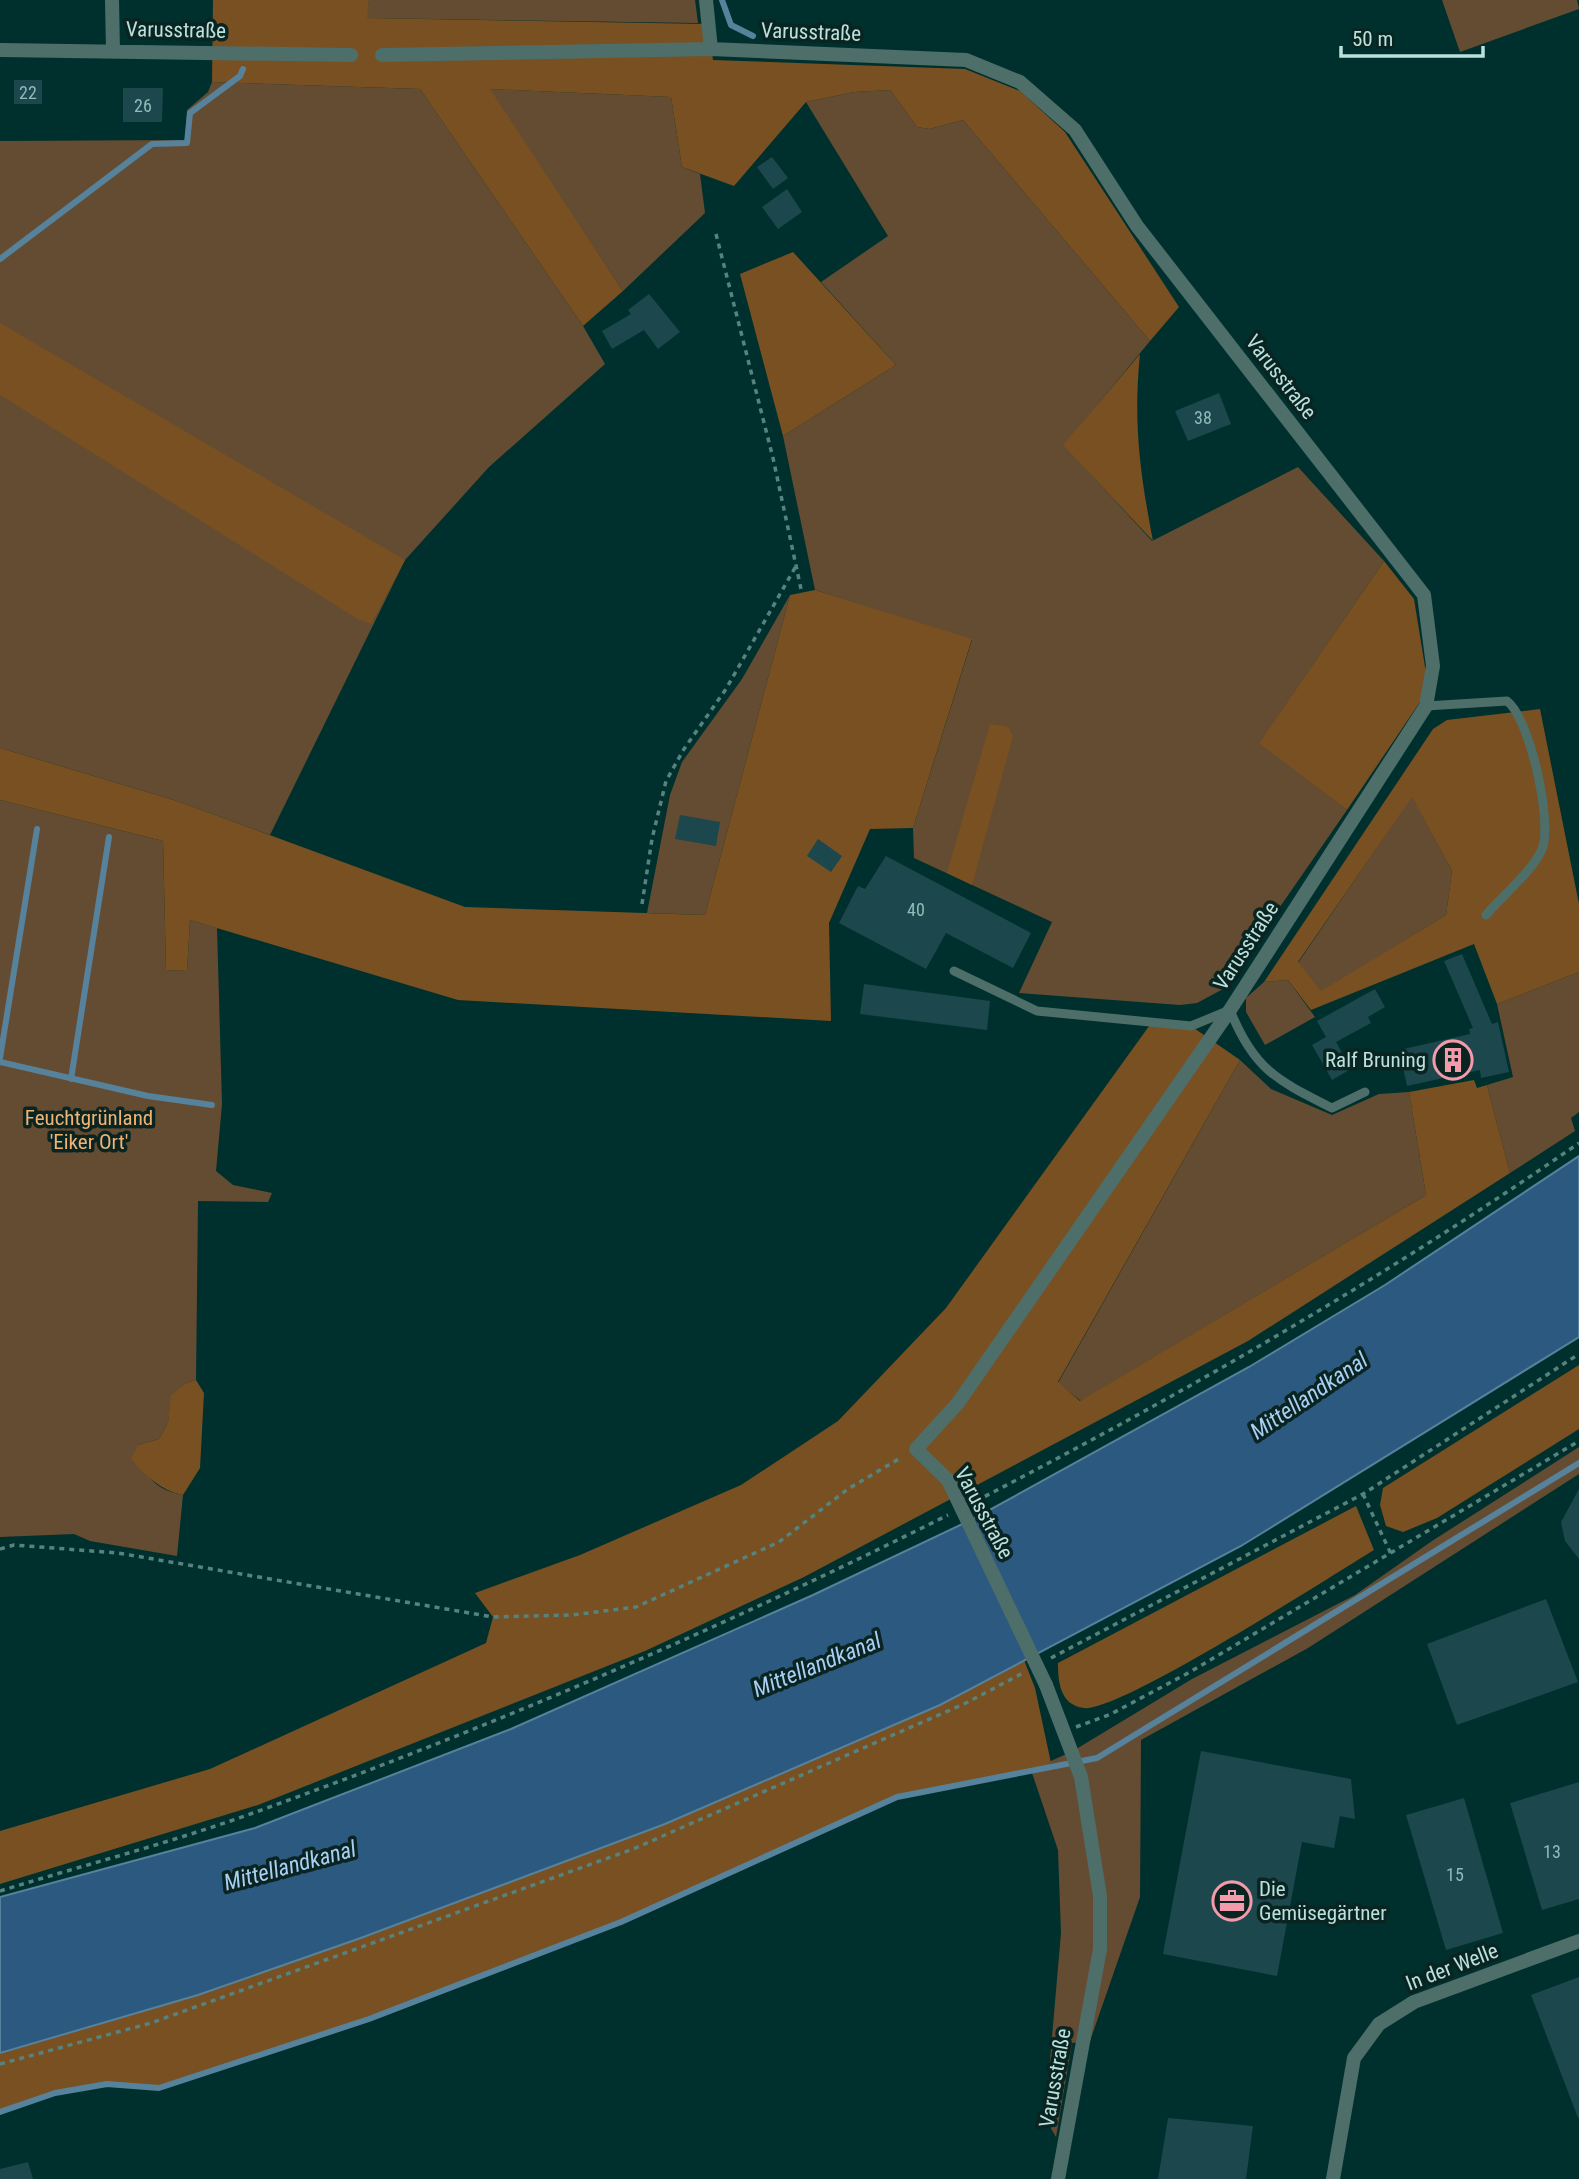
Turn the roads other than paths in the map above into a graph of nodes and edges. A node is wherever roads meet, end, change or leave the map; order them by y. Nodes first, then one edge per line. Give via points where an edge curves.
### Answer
1 (112, 0) edge
2 (706, 0) edge
3 (711, 49) junction
4 (0, 50) edge
5 (113, 50) junction
6 (351, 55) dead end
7 (382, 55) dead end
8 (1426, 706) junction
9 (1486, 915) dead end
10 (954, 971) dead end
11 (1230, 1010) junction
12 (1365, 1092) dead end
13 (1579, 1941) edge
14 (1058, 2179) edge
15 (1333, 2179) edge

1 - 5 street
2 - 3 street
3 - 7 street, Varusstraße
3 - 8 street, Varusstraße via 966,60 1020,82 1075,130 1137,226 1424,595 1433,666
4 - 5 street, Varusstraße
5 - 6 street, Varusstraße
8 - 9 lane via 1507,701 1518,713 1530,741 1543,848
8 - 11 street, Varusstraße
10 - 11 lane via 1037,1011 1191,1026
11 - 12 lane via 1257,1062 1296,1090 1332,1108
11 - 14 street, Varusstraße, bridge via 958,1403 916,1449 948,1480 1046,1685 1081,1777 1100,1896 1100,1949
13 - 15 street, In der Welle via 1414,2002 1379,2024 1354,2058

